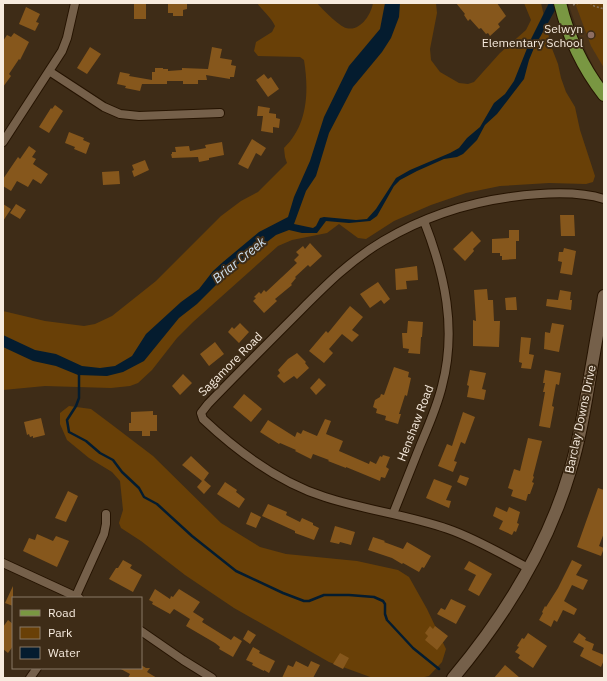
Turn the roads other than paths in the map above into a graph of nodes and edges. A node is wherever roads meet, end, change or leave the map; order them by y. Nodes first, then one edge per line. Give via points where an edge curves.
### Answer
1 (75, 3) edge
2 (560, 3) edge
3 (49, 71) junction
4 (604, 95) edge
5 (220, 113) dead end
6 (3, 142) edge
7 (604, 199) edge
8 (424, 221) junction
9 (604, 296) edge
10 (600, 341) edge
11 (106, 514) dead end
12 (393, 514) junction
13 (3, 563) edge
14 (530, 569) junction
15 (77, 597) edge
16 (142, 632) edge
17 (36, 669) edge
18 (30, 678) edge
19 (212, 678) edge
20 (453, 678) edge

1 - 3 street via 65,45
2 - 4 main road via 577,51
3 - 5 street via 104,107 120,114 139,116
3 - 6 street
7 - 8 street, Sagamore Road via 573,194 519,196 472,204
8 - 12 street, Henshaw Road via 438,258 446,293 449,326 447,358 436,407
8 - 12 street, Sagamore Road via 384,240 336,275 201,413 202,418 238,450 283,478 323,496
9 - 10 street, Barclay Downs Drive
10 - 14 street, Barclay Downs Drive via 570,471 548,533
11 - 15 street via 104,534
12 - 14 street, Sagamore Road via 451,530 482,543
13 - 15 street
14 - 20 street, Barclay Downs Drive via 498,621
16 - 19 street
17 - 18 street

